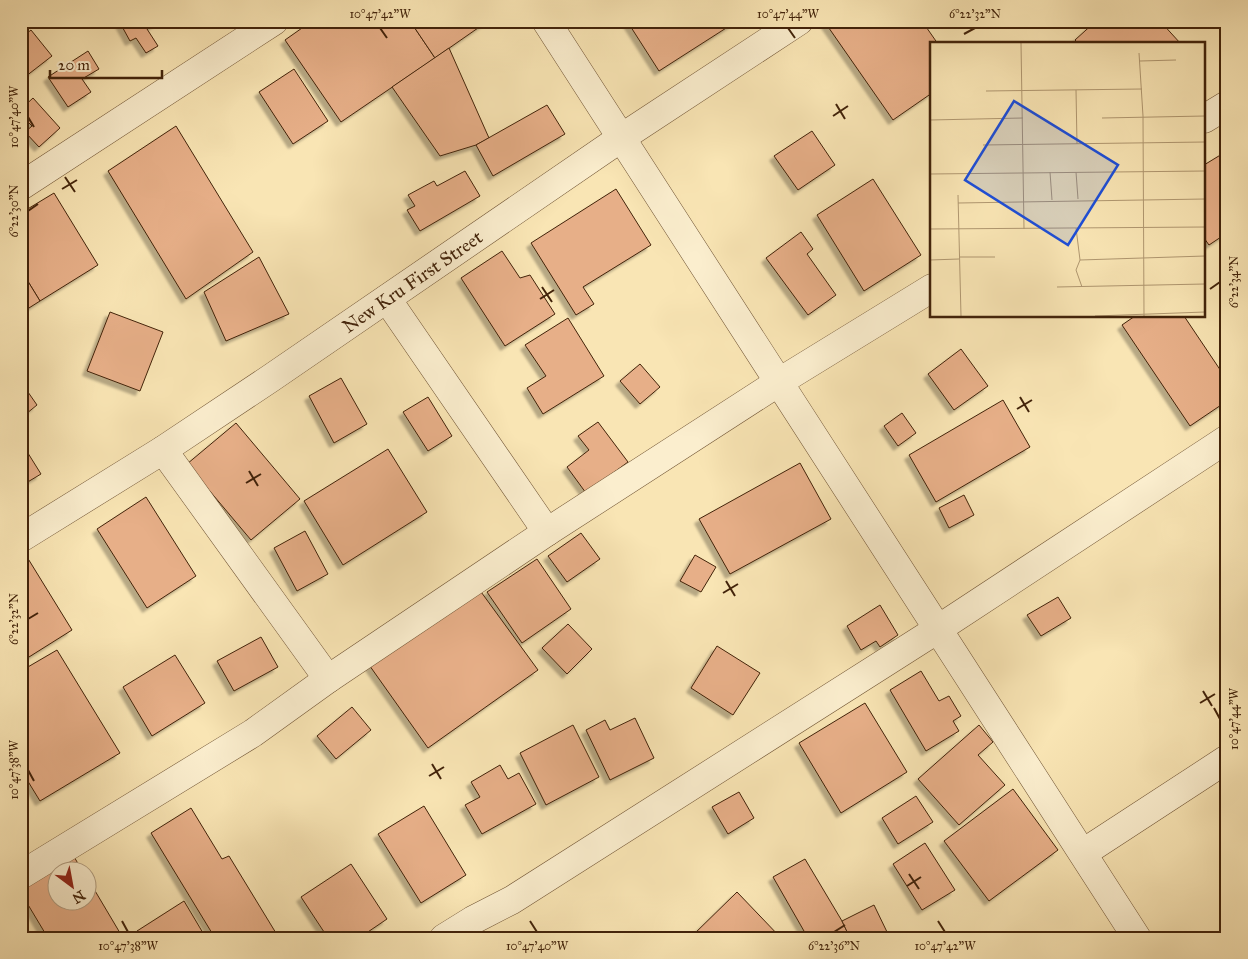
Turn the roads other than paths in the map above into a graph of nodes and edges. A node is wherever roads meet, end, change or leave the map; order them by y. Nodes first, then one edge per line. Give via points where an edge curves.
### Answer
1 (274, 21) edge
2 (546, 21) edge
3 (799, 21) edge
4 (1227, 105) edge
5 (1206, 118) edge
6 (621, 138) junction
7 (22, 183) edge
8 (930, 289) edge
9 (386, 299) junction
10 (779, 382) junction
11 (1227, 439) edge
12 (163, 450) junction
13 (547, 532) junction
14 (21, 538) edge
15 (938, 629) junction
16 (328, 679) junction
17 (1227, 758) edge
18 (1083, 853) junction
19 (21, 875) edge
20 (478, 929) edge
21 (444, 938) edge
22 (1137, 938) edge

1 - 7 street
2 - 6 street
3 - 6 street, New Kru First Street
4 - 5 street
6 - 9 street, New Kru First Street
6 - 10 street
8 - 10 street
9 - 12 street, New Kru First Street
9 - 13 street
10 - 13 street
10 - 15 street
11 - 15 street
12 - 14 street, New Kru First Street
12 - 16 street
13 - 16 street
15 - 18 street
15 - 20 street via 512,900
16 - 19 street via 253,733
17 - 18 street
18 - 22 street
20 - 21 street

